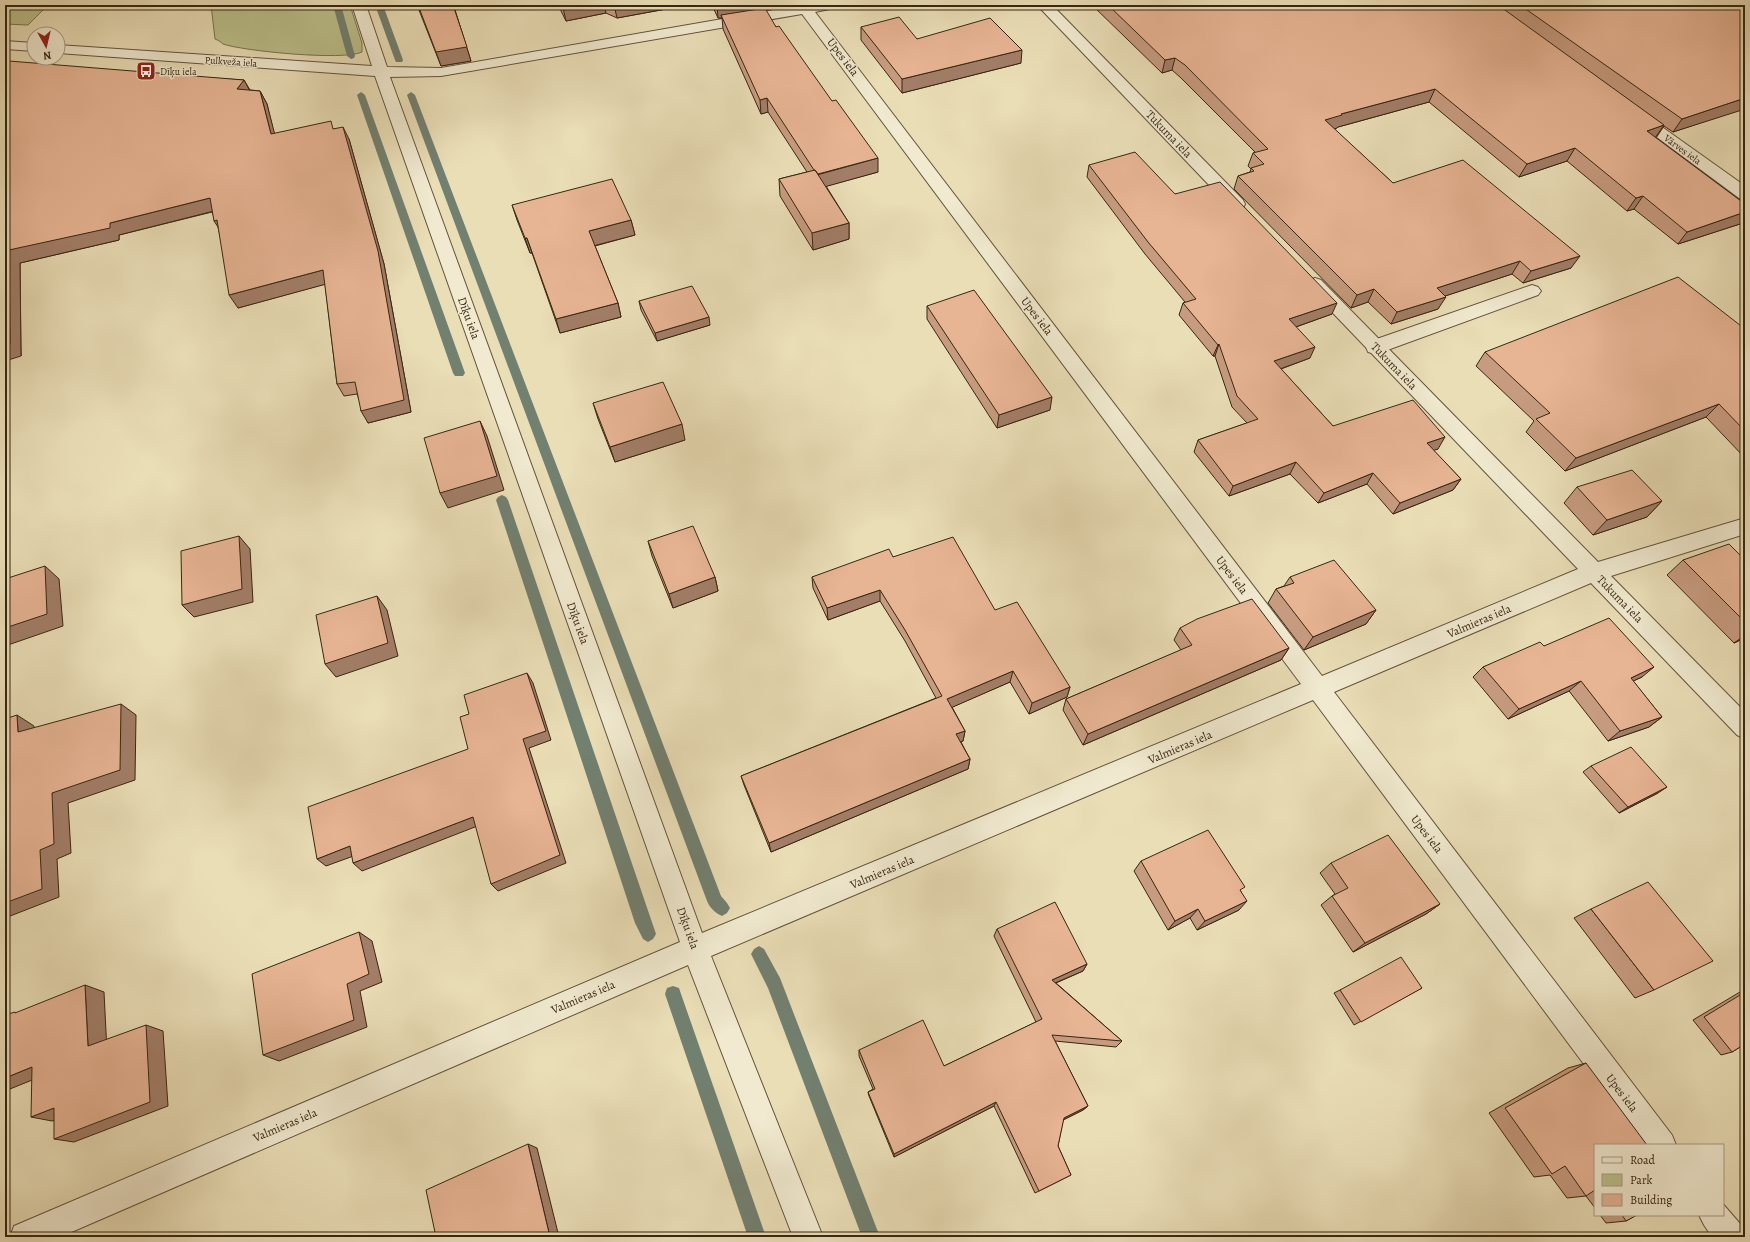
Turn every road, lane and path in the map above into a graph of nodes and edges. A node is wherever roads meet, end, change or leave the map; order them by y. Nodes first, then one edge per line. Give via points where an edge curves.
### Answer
1 (359, 5) edge
2 (828, 5) edge
3 (1044, 5) edge
4 (805, 7) edge
5 (5, 45) edge
6 (26, 46) edge
7 (66, 50) edge
8 (380, 72) junction
9 (1624, 106) edge
10 (1745, 194) edge
11 (1248, 216) edge
12 (1304, 273) edge
13 (1532, 291) dead end
14 (1375, 347) junction
15 (1745, 526) edge
16 (1594, 572) junction
17 (1317, 689) junction
18 (1745, 728) edge
19 (695, 949) junction
20 (1661, 1144) edge
21 (1715, 1216) edge
22 (25, 1237) edge
23 (808, 1237) edge
24 (1731, 1237) edge

1 - 8 street, Dīķu iela
2 - 4 street, Pulkveža iela
3 - 11 street, Tukuma iela
4 - 8 street, Pulkveža iela via 441,72
4 - 17 street, Upes iela
5 - 6 street
7 - 8 street, Pulkveža iela
8 - 19 street, Dīķu iela
9 - 10 street, Vārves iela
12 - 14 street, Tukuma iela
13 - 14 street
14 - 16 street, Tukuma iela
15 - 16 street, Valmieras iela
16 - 17 street, Valmieras iela
16 - 18 street, Tukuma iela
17 - 19 street, Valmieras iela
17 - 20 street, Upes iela
19 - 22 street, Valmieras iela
19 - 23 street, Dīķu iela
21 - 24 street

